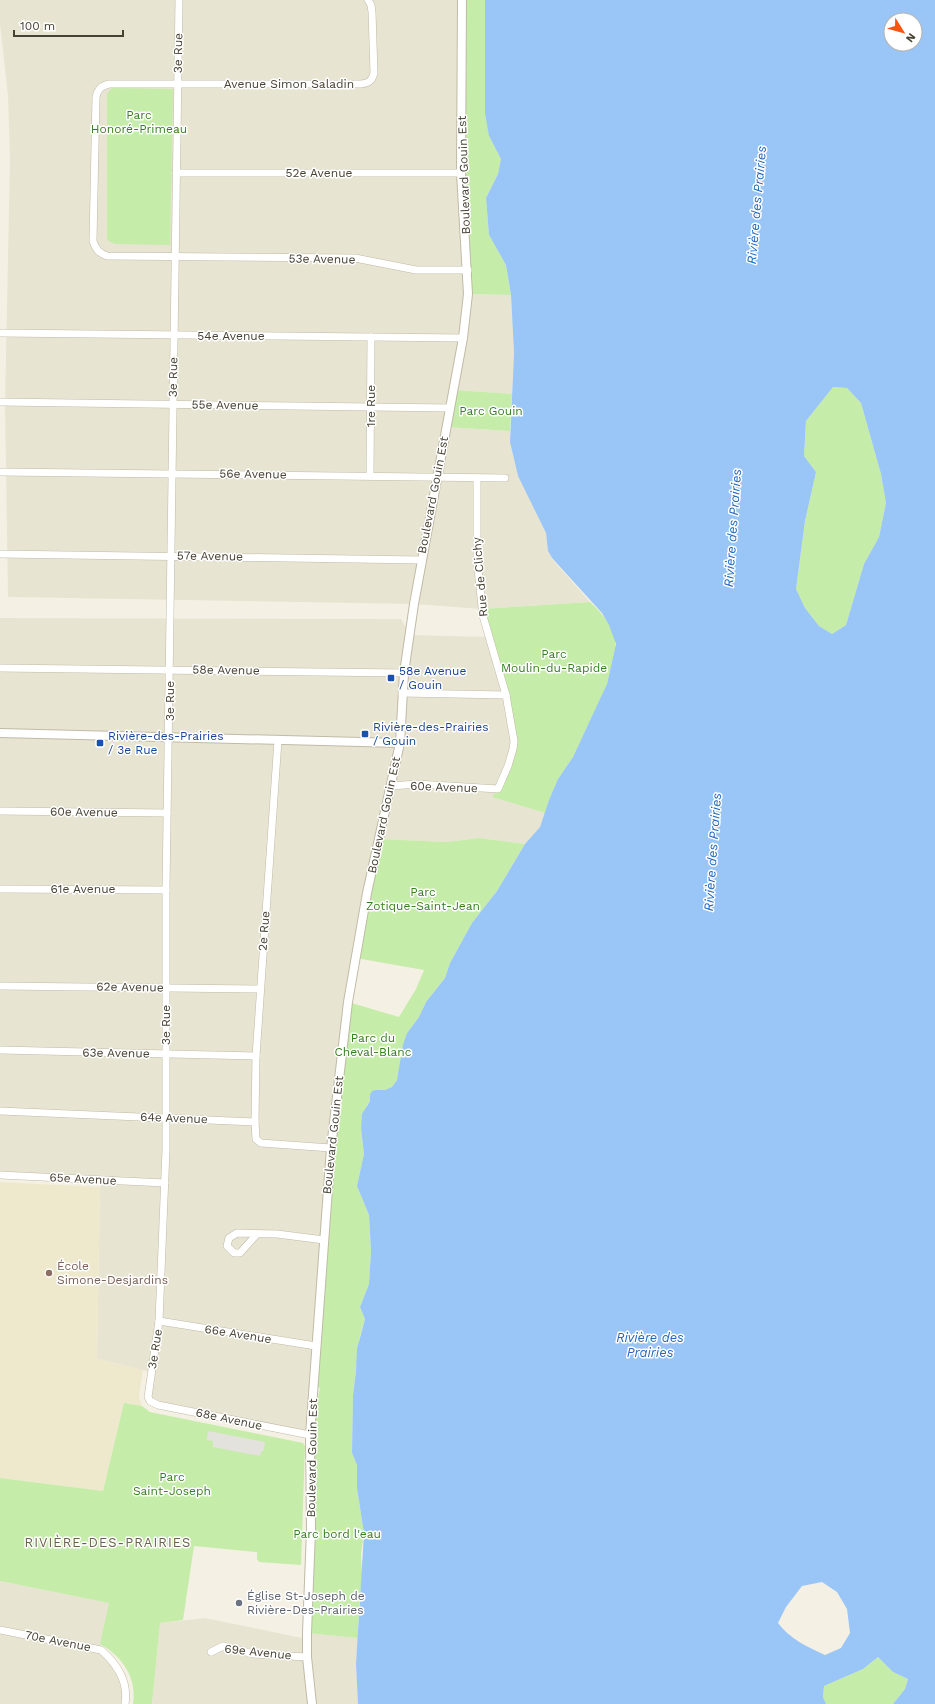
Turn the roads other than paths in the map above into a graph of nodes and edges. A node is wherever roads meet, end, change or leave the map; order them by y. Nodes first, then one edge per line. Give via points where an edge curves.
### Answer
1 (179, 0) edge
2 (462, 0) edge
3 (370, 2) edge
4 (178, 84) junction
5 (176, 173) junction
6 (461, 173) junction
7 (176, 257) junction
8 (468, 270) junction
9 (0, 333) edge
10 (173, 336) junction
11 (371, 337) junction
12 (463, 338) junction
13 (0, 402) edge
14 (172, 404) junction
15 (371, 407) junction
16 (450, 408) junction
17 (0, 472) edge
18 (172, 473) junction
19 (370, 476) junction
20 (437, 477) junction
21 (477, 478) junction
22 (505, 478) dead end
23 (0, 554) edge
24 (171, 556) junction
25 (421, 560) junction
26 (0, 668) edge
27 (170, 670) junction
28 (404, 673) junction
29 (402, 693) junction
30 (506, 695) junction
31 (0, 733) edge
32 (170, 737) junction
33 (278, 740) junction
34 (400, 743) junction
35 (390, 786) junction
36 (498, 789) joint
37 (0, 812) edge
38 (168, 814) junction
39 (0, 889) edge
40 (166, 890) junction
41 (0, 986) edge
42 (166, 988) junction
43 (260, 989) junction
44 (0, 1050) edge
45 (166, 1054) junction
46 (256, 1056) junction
47 (0, 1111) edge
48 (165, 1118) junction
49 (255, 1122) junction
50 (331, 1148) junction
51 (0, 1175) edge
52 (165, 1183) junction
53 (257, 1234) dead end
54 (324, 1240) junction
55 (159, 1321) junction
56 (316, 1346) junction
57 (150, 1401) joint
58 (310, 1435) junction
59 (0, 1630) edge
60 (211, 1652) dead end
61 (307, 1658) junction
62 (125, 1704) edge
63 (312, 1704) edge

1 - 4 street, 3e Rue
2 - 6 street, Boulevard Gouin Est
3 - 4 street, Avenue Simon Saladin via 374,73 368,83
4 - 5 street, 3e Rue
4 - 7 street, 53e Avenue via 109,84 98,90 93,241 100,253 108,256
5 - 6 street, 52e Avenue
5 - 7 street, 3e Rue
6 - 8 street, Boulevard Gouin Est
7 - 8 street, 53e Avenue via 355,258 416,270
7 - 10 street, 3e Rue
8 - 12 street, Boulevard Gouin Est
9 - 10 street, 54e Avenue
10 - 11 street, 54e Avenue
10 - 14 street, 3e Rue
11 - 12 street, 54e Avenue
11 - 15 street, 1re Rue
12 - 16 street, Boulevard Gouin Est
13 - 14 street, 55e Avenue
14 - 15 street, 55e Avenue
14 - 18 street, 3e Rue
15 - 16 street, 55e Avenue
15 - 19 street, 1re Rue
16 - 20 street, Boulevard Gouin Est
17 - 18 street, 56e Avenue
18 - 19 street, 56e Avenue
18 - 24 street, 3e Rue
19 - 20 street, 56e Avenue
20 - 21 street, 56e Avenue
20 - 25 street, Boulevard Gouin Est
21 - 22 street, 56e Avenue
21 - 30 street, Rue de Clichy via 477,560 483,616
23 - 24 street, 57e Avenue
24 - 25 street, 57e Avenue
24 - 27 street, 3e Rue
25 - 28 street, Boulevard Gouin Est
26 - 27 street, 58e Avenue
27 - 28 street, 58e Avenue
27 - 32 street, 3e Rue
28 - 29 street, Boulevard Gouin Est
29 - 30 street
29 - 34 street, Boulevard Gouin Est
30 - 36 street, Rue de Clichy via 513,749
31 - 32 street
32 - 33 street
32 - 38 street, 3e Rue
33 - 34 street
33 - 43 street, 2e Rue
34 - 35 street, Boulevard Gouin Est
35 - 36 street, 60e Avenue via 417,784
35 - 50 street, Boulevard Gouin Est via 367,893 348,1002
37 - 38 street, 60e Avenue
38 - 40 street, 3e Rue
39 - 40 street, 61e Avenue
40 - 42 street, 3e Rue
41 - 42 street, 62e Avenue
42 - 43 street, 62e Avenue
42 - 45 street, 3e Rue
43 - 46 street, 2e Rue
44 - 45 street, 63e Avenue
45 - 46 street, 63e Avenue
45 - 48 street, 3e Rue
46 - 49 street, 2e Rue
47 - 48 street, 64e Avenue
48 - 49 street, 64e Avenue
48 - 52 street, 3e Rue
49 - 50 street via 256,1139 261,1143
50 - 54 street, Boulevard Gouin Est
51 - 52 street, 65e Avenue
52 - 55 street, 3e Rue
53 - 54 street
54 - 56 street, Boulevard Gouin Est
55 - 56 street, 66e Avenue
55 - 57 street, 3e Rue via 148,1393
56 - 58 street, Boulevard Gouin Est
57 - 58 street, 68e Avenue via 158,1405
58 - 61 street, Boulevard Gouin Est via 311,1530
59 - 62 street, 70e Avenue via 101,1650 119,1669 125,1684
60 - 61 street, 69e Avenue via 223,1646 254,1654
61 - 63 street, Boulevard Gouin Est

